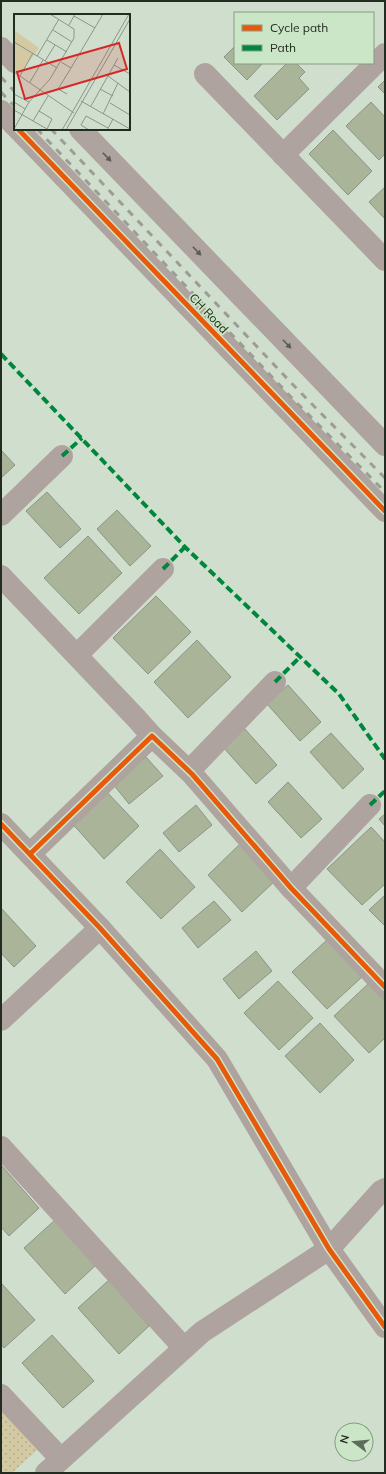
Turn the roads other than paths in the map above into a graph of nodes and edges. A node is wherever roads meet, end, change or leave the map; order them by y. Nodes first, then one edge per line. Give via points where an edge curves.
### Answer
1 (1, 48) edge
2 (385, 54) edge
3 (14, 61) edge
4 (205, 74) dead end
5 (1, 111) edge
6 (14, 125) edge
7 (19, 130) edge
8 (81, 130) edge
9 (283, 155) junction
10 (385, 260) edge
11 (385, 445) edge
12 (62, 456) dead end
13 (385, 511) edge
14 (1, 516) edge
15 (163, 569) dead end
16 (1, 576) edge
17 (77, 656) junction
18 (275, 682) dead end
19 (152, 736) junction
20 (189, 771) junction
21 (370, 806) dead end
22 (1, 824) edge
23 (30, 854) junction
24 (291, 888) junction
25 (100, 928) junction
26 (385, 987) edge
27 (1, 1020) edge
28 (1, 1147) edge
29 (385, 1189) edge
30 (329, 1249) junction
31 (385, 1327) edge
32 (184, 1348) junction
33 (1, 1395) edge
34 (54, 1466) edge

1 - 3 street
2 - 9 street
4 - 9 street
5 - 6 street
7 - 13 street, CH Road
8 -> 11 street
9 - 10 street
12 - 14 street
15 - 17 street
16 - 17 street
17 - 19 street
18 - 20 street
19 - 20 street
19 - 23 street
20 - 24 street
21 - 24 street
22 - 23 street
23 - 25 street
24 - 26 street
25 - 27 street
25 - 30 street via 217,1059
28 - 32 street
29 - 30 street
30 - 31 street
30 - 32 street via 202,1332
32 - 34 street
33 - 34 street

